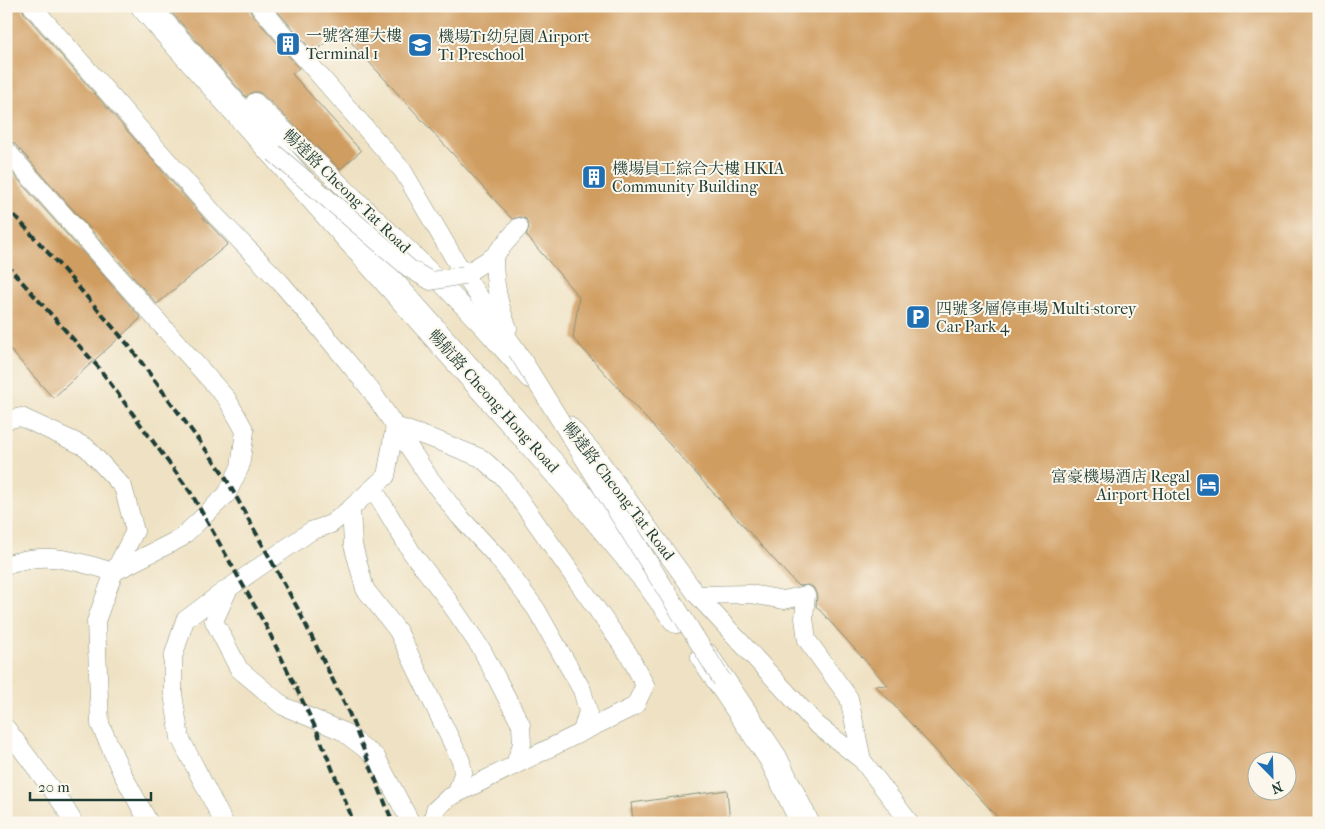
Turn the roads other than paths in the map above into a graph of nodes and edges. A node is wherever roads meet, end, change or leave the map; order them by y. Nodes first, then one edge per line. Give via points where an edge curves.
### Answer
1 (32, 6) edge
2 (145, 6) edge
3 (259, 6) edge
4 (255, 102) dead end
5 (6, 150) edge
6 (274, 152) junction
7 (519, 228) dead end
8 (494, 256) junction
9 (464, 275) junction
10 (517, 350) junction
11 (6, 420) edge
12 (395, 426) junction
13 (372, 488) junction
14 (351, 508) junction
15 (6, 565) edge
16 (114, 572) junction
17 (229, 588) junction
18 (697, 595) junction
19 (722, 680) junction
20 (6, 728) edge
21 (582, 731) junction
22 (862, 760) junction
23 (516, 764) junction
24 (457, 793) junction
25 (74, 823) edge
26 (149, 823) edge
27 (224, 823) edge
28 (411, 823) edge
29 (432, 823) edge
30 (805, 823) edge
31 (910, 823) edge

1 - 12 lane via 216,216 282,283 370,389
2 - 6 street, 暢航路 Cheong Hong Road
3 - 9 lane via 403,171
4 - 18 lane, 暢達路 Cheong Tat Road via 419,260 484,328 597,457
5 - 16 lane via 227,399 245,431 240,467 227,494 181,538
6 - 9 lane, bridge via 410,269 431,281
6 - 19 street, 暢航路 Cheong Hong Road, bridge via 579,496 647,578
7 - 8 lane
8 - 9 lane
8 - 10 lane via 494,277 504,318
9 - 10 lane
10 - 19 lane, bridge
11 - 16 lane via 21,417 86,447 123,487 135,531
12 - 13 lane via 386,476
12 - 21 lane via 428,476 498,558 536,609 582,690 588,711
12 - 21 lane via 481,458 506,480 629,655 645,685 635,706
13 - 14 lane
13 - 23 lane via 412,553 482,650 521,725 522,744
14 - 17 lane via 331,524 311,531
14 - 24 lane via 353,544 365,589 398,631 461,761 464,773
15 - 16 lane via 23,559 60,558
16 - 26 lane via 96,621 100,724
17 - 27 lane via 185,620 173,657 173,694 180,738
17 - 28 lane via 214,621 239,669 284,706 342,731 376,758
18 - 22 lane, 暢達路 Cheong Tat Road via 816,724
18 - 22 lane via 751,594 784,600 806,595 804,618 807,640 849,698
19 - 30 street, 暢航路 Cheong Hong Road via 773,758
20 - 25 lane
21 - 23 lane
22 - 31 lane, 暢達路 Cheong Tat Road
23 - 24 lane
24 - 29 lane via 435,810

